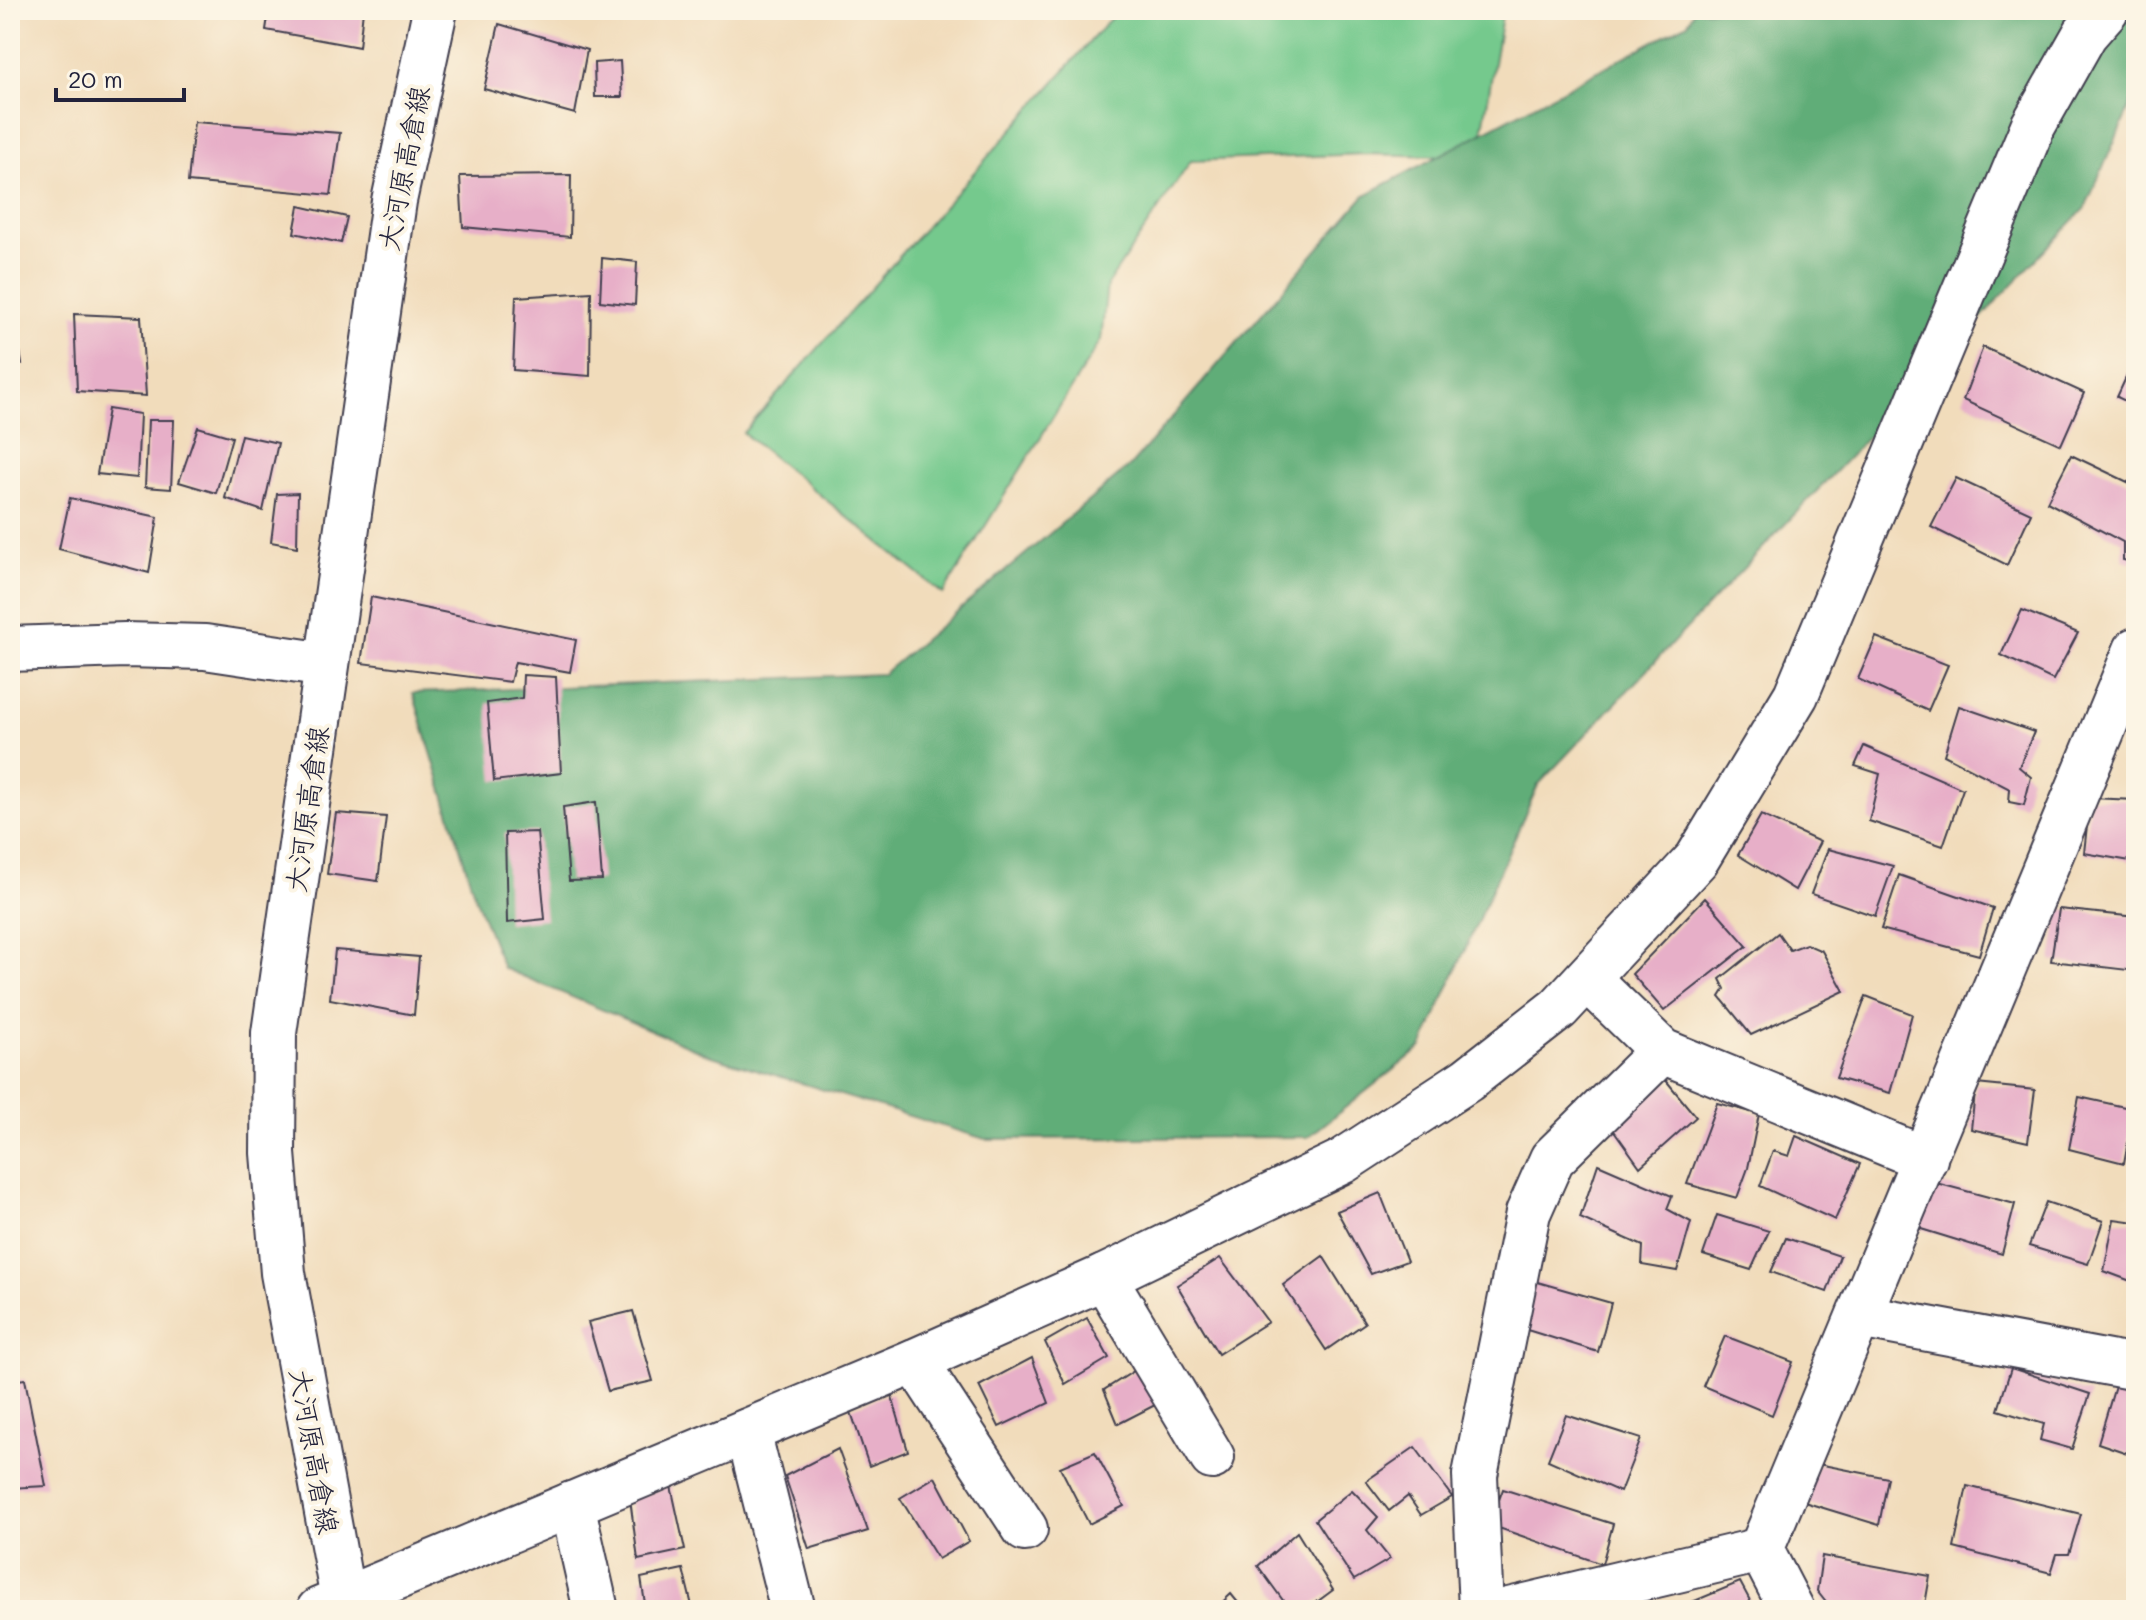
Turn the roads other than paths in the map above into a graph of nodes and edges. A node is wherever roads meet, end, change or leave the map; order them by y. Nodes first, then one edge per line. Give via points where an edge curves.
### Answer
1 (435, 10) edge
2 (2106, 10) edge
3 (10, 649) edge
4 (2136, 650) edge
5 (326, 665) junction
6 (1588, 979) junction
7 (1662, 1051) junction
8 (1925, 1159) junction
9 (1104, 1277) junction
10 (1859, 1316) junction
11 (915, 1361) junction
12 (2136, 1368) edge
13 (748, 1431) junction
14 (1212, 1457) dead end
15 (572, 1504) junction
16 (1025, 1529) dead end
17 (1761, 1550) junction
18 (335, 1606) edge
19 (596, 1610) edge
20 (793, 1610) edge
21 (1481, 1610) edge
22 (1509, 1610) edge
23 (1792, 1610) edge

1 - 5 street, 大河原高倉線 via 394,201
2 - 6 street via 2085,34 2033,126 1796,695 1697,859
3 - 5 street via 205,647
4 - 8 street
5 - 18 street, 大河原高倉線 via 274,1033 273,1153 283,1273
6 - 7 street
6 - 9 street via 1467,1080 1343,1161
7 - 8 street
7 - 21 street via 1552,1159 1528,1213 1475,1475
8 - 10 street
9 - 11 street
9 - 14 street
10 - 12 street
10 - 17 street
11 - 13 street
11 - 16 street
13 - 15 street
13 - 20 street
15 - 18 street
15 - 19 street
17 - 22 street
17 - 23 street

